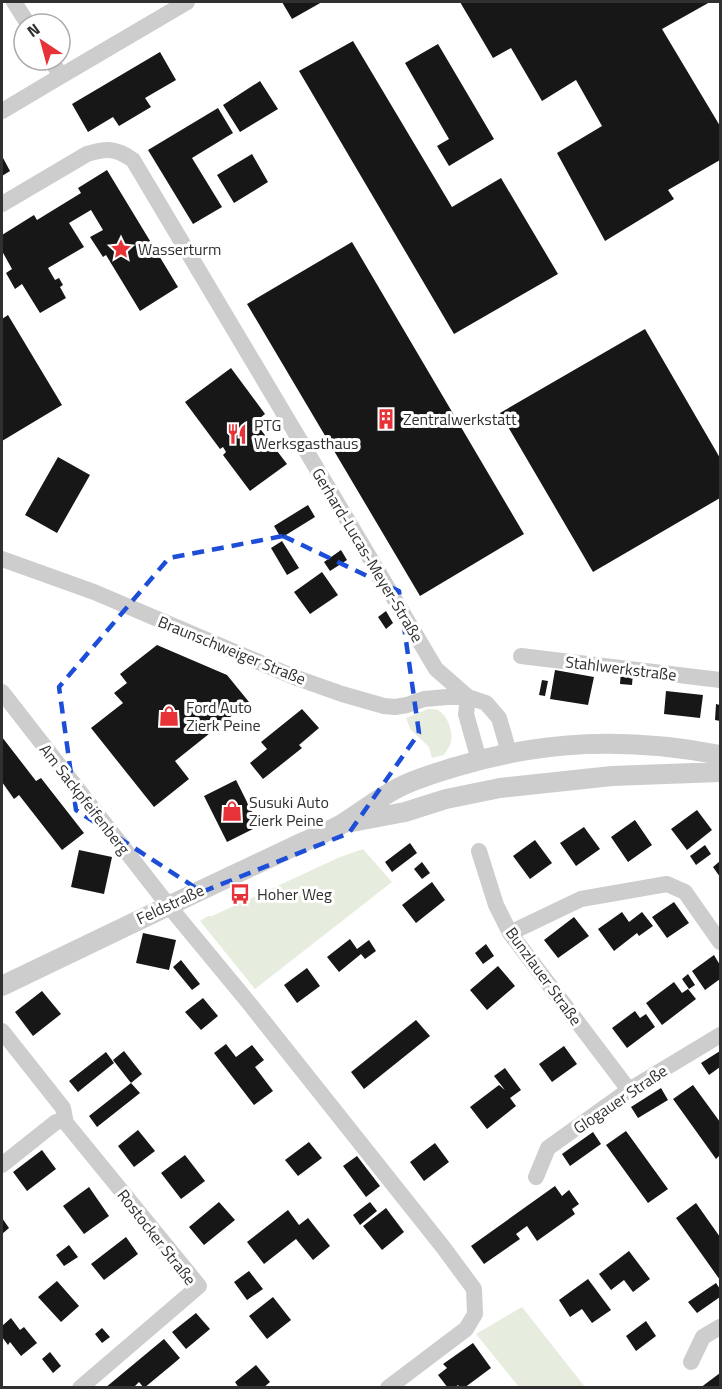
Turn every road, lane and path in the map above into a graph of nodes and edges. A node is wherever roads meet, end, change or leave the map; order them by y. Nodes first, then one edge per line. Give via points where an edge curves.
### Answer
1 (187, 2) edge
2 (58, 72) edge
3 (61, 76) junction
4 (2, 111) edge
5 (2, 204) edge
6 (2, 559) edge
7 (521, 656) dead end
8 (720, 680) edge
9 (2, 692) edge
10 (468, 697) junction
11 (507, 753) junction
12 (720, 755) edge
13 (479, 760) junction
14 (720, 772) edge
15 (500, 788) junction
16 (340, 825) junction
17 (479, 851) dead end
18 (168, 905) junction
19 (510, 933) junction
20 (720, 942) edge
21 (2, 986) edge
22 (2, 1030) edge
23 (720, 1035) edge
24 (629, 1090) junction
25 (66, 1123) junction
26 (2, 1165) edge
27 (536, 1177) dead end
28 (720, 1327) edge
29 (692, 1362) dead end
30 (80, 1388) edge
31 (388, 1388) edge

1 - 3 street
2 - 3 street
3 - 4 street
5 - 10 street, Gerhard-Lucas-Meyer-Straße via 87,154 111,149 133,160 436,669
6 - 10 street, Braunschweiger Straße via 94,592 342,694 395,707 424,699
7 - 8 street, Stahlwerkstraße
9 - 18 street, Am Sackpfeifenberg
10 - 11 street, Gerhard-Lucas-Meyer-Straße via 486,703 499,718
10 - 13 street via 466,714
11 - 12 street via 602,743
11 - 13 street, Feldstraße
11 - 15 street
13 - 15 street
13 - 16 street, Feldstraße via 396,789
14 - 15 street via 612,776
15 - 16 street, Feldstraße
16 - 18 street, Feldstraße
17 - 19 street, Bunzlauer Straße via 496,905
18 - 21 street, Feldstraße
18 - 31 street via 474,1289 475,1314 466,1329
19 - 20 street via 581,898 667,884 685,892
19 - 24 street, Bunzlauer Straße
22 - 25 street, Rostocker Straße via 63,1108
23 - 24 street, Glogauer Straße
24 - 27 street, Glogauer Straße via 548,1148
25 - 26 street via 56,1122
25 - 30 street, Rostocker Straße via 200,1286
28 - 29 street via 703,1337

